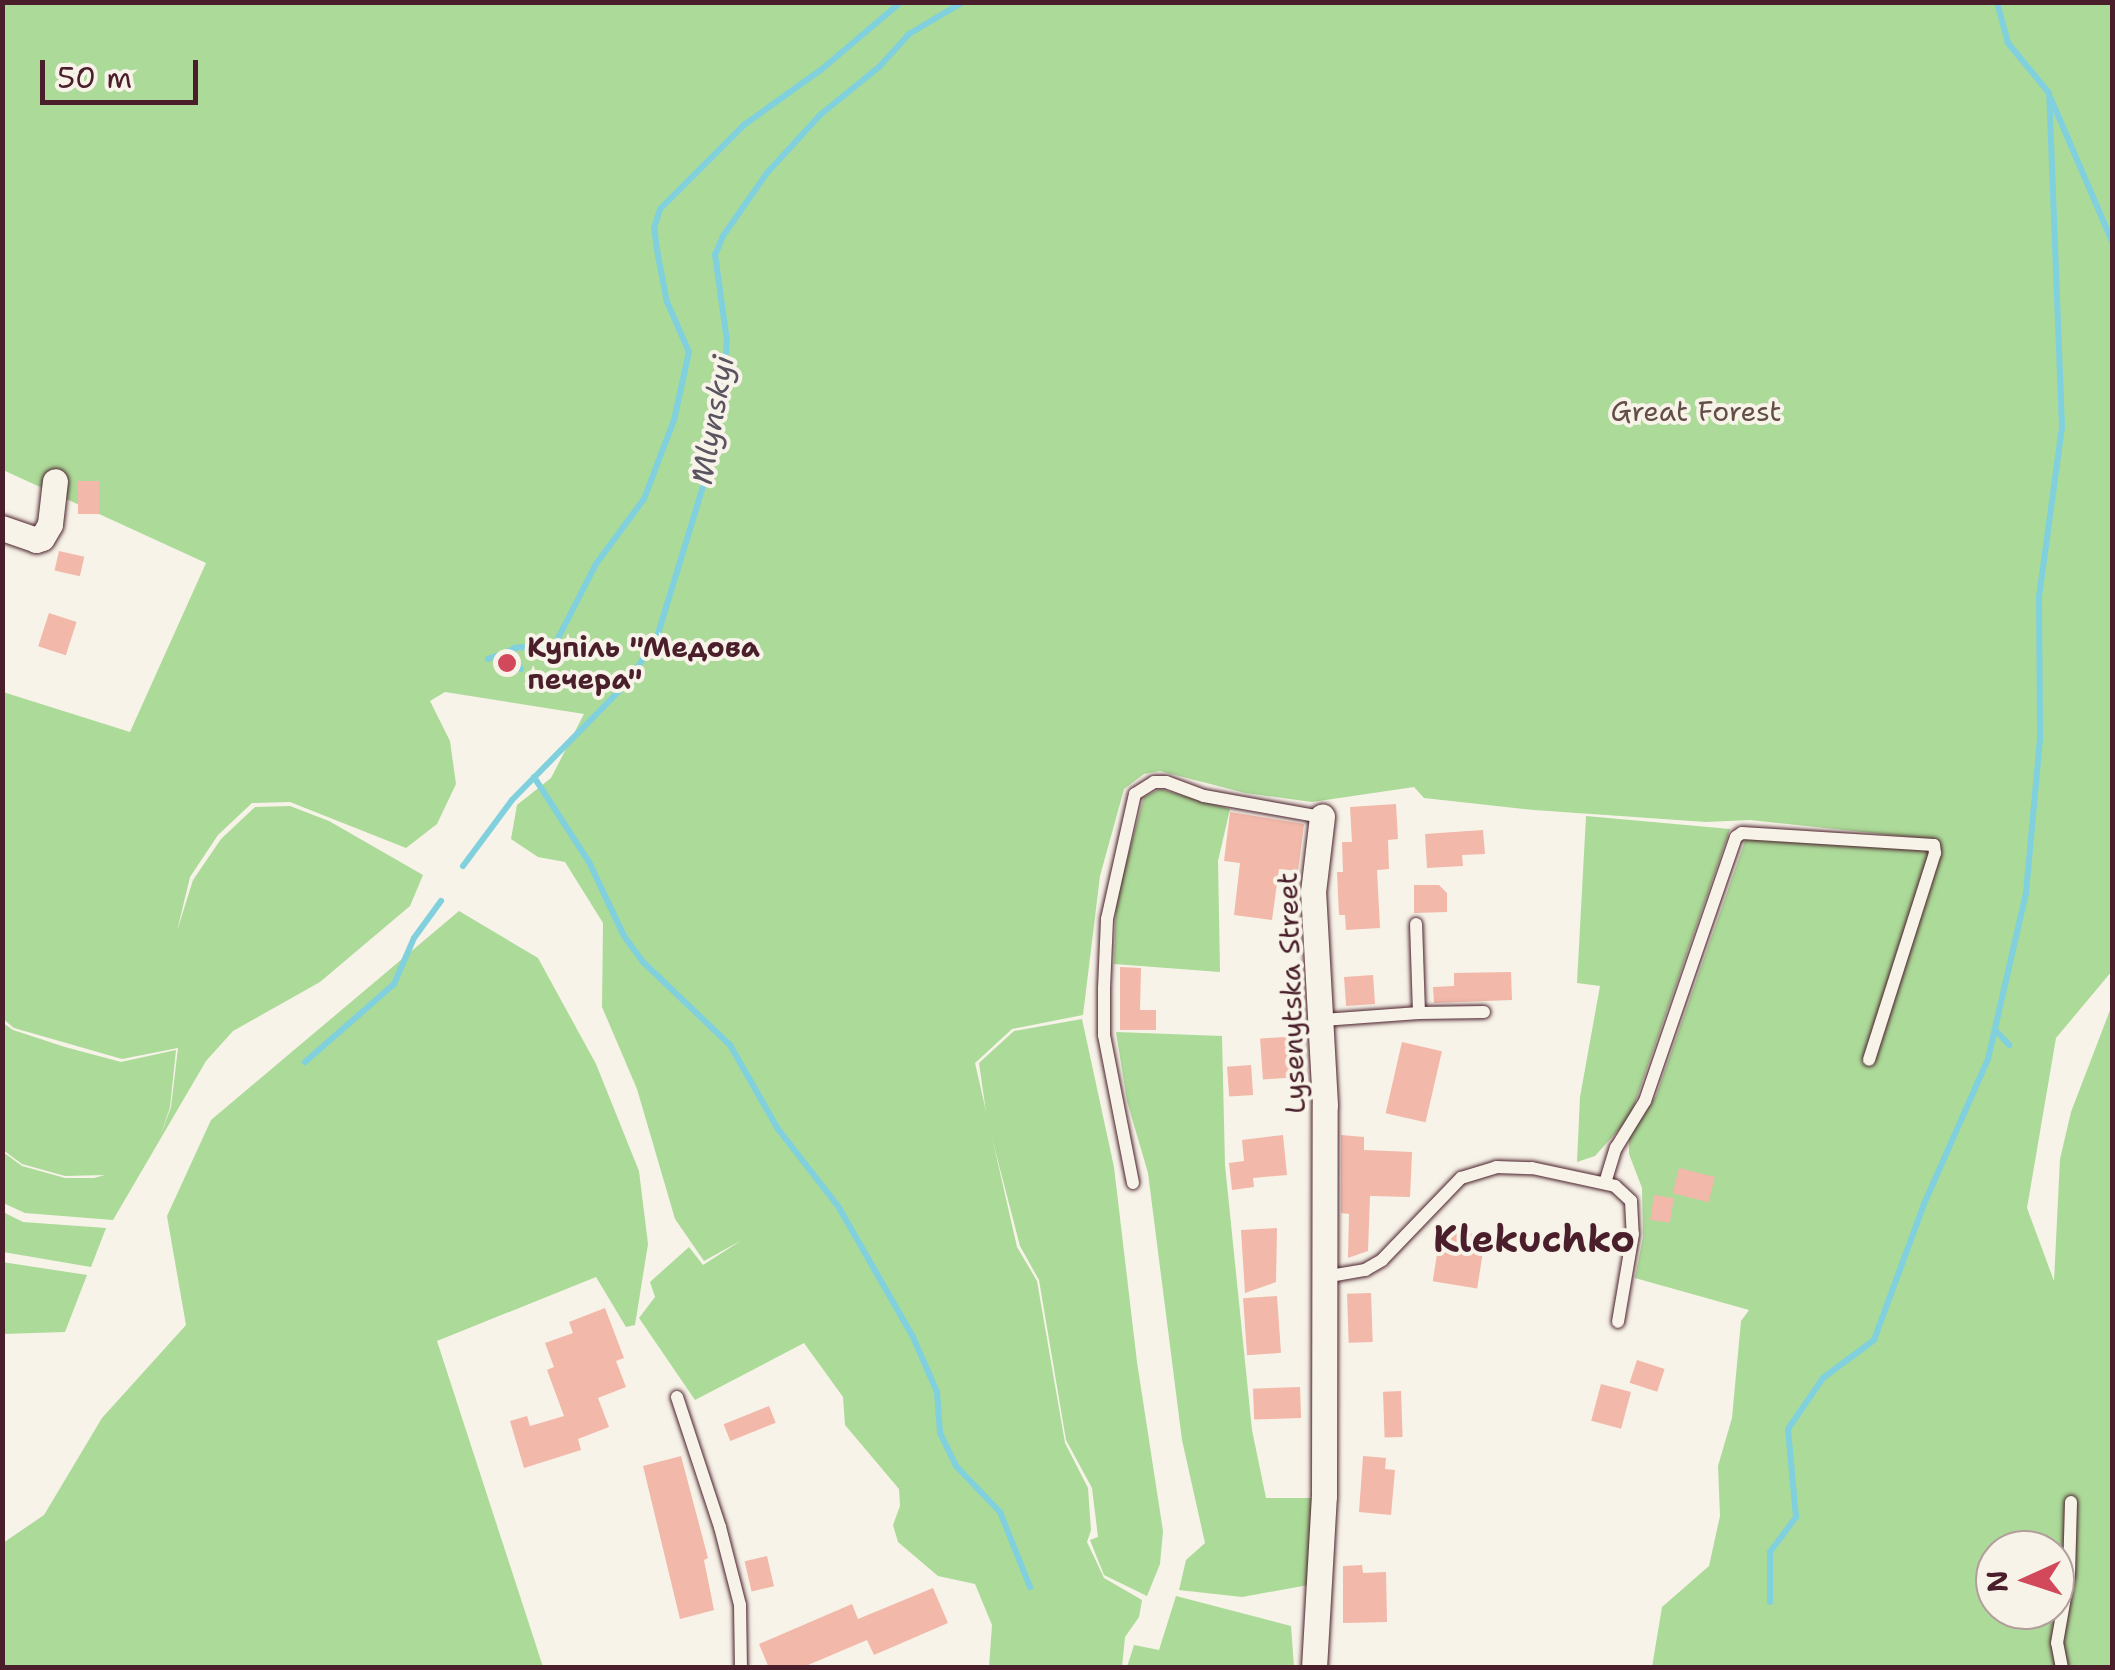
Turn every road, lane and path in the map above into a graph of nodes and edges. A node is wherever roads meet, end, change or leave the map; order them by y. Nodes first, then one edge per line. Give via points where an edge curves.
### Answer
1 (55, 481) dead end
2 (2, 528) edge
3 (1322, 817) joint
4 (1416, 924) dead end
5 (1484, 1012) dead end
6 (1419, 1013) junction
7 (1323, 1020) junction
8 (1869, 1060) dead end
9 (1133, 1183) dead end
10 (1605, 1183) junction
11 (1321, 1278) junction
12 (1618, 1322) dead end
13 (678, 1396) dead end
14 (2071, 1502) dead end
15 (741, 1668) edge
16 (1314, 1668) edge
17 (2062, 1668) edge

1 - 2 street via 42,538
3 - 7 street, Lysenytska Street via 1312,892
3 - 9 lane, Lysenytska Street via 1204,796 1166,782 1136,794 1107,919 1104,988 1104,1035
4 - 6 lane
5 - 6 lane
6 - 7 lane
7 - 11 street, Lysenytska Street
8 - 10 lane via 1934,846 1742,833 1644,1101 1616,1148
10 - 11 lane via 1532,1168 1476,1171 1446,1191 1382,1260
10 - 12 lane via 1624,1192 1634,1211
11 - 16 street, Lysenytska Street via 1324,1496
13 - 15 lane via 740,1605
14 - 17 lane via 2069,1574 2057,1643

